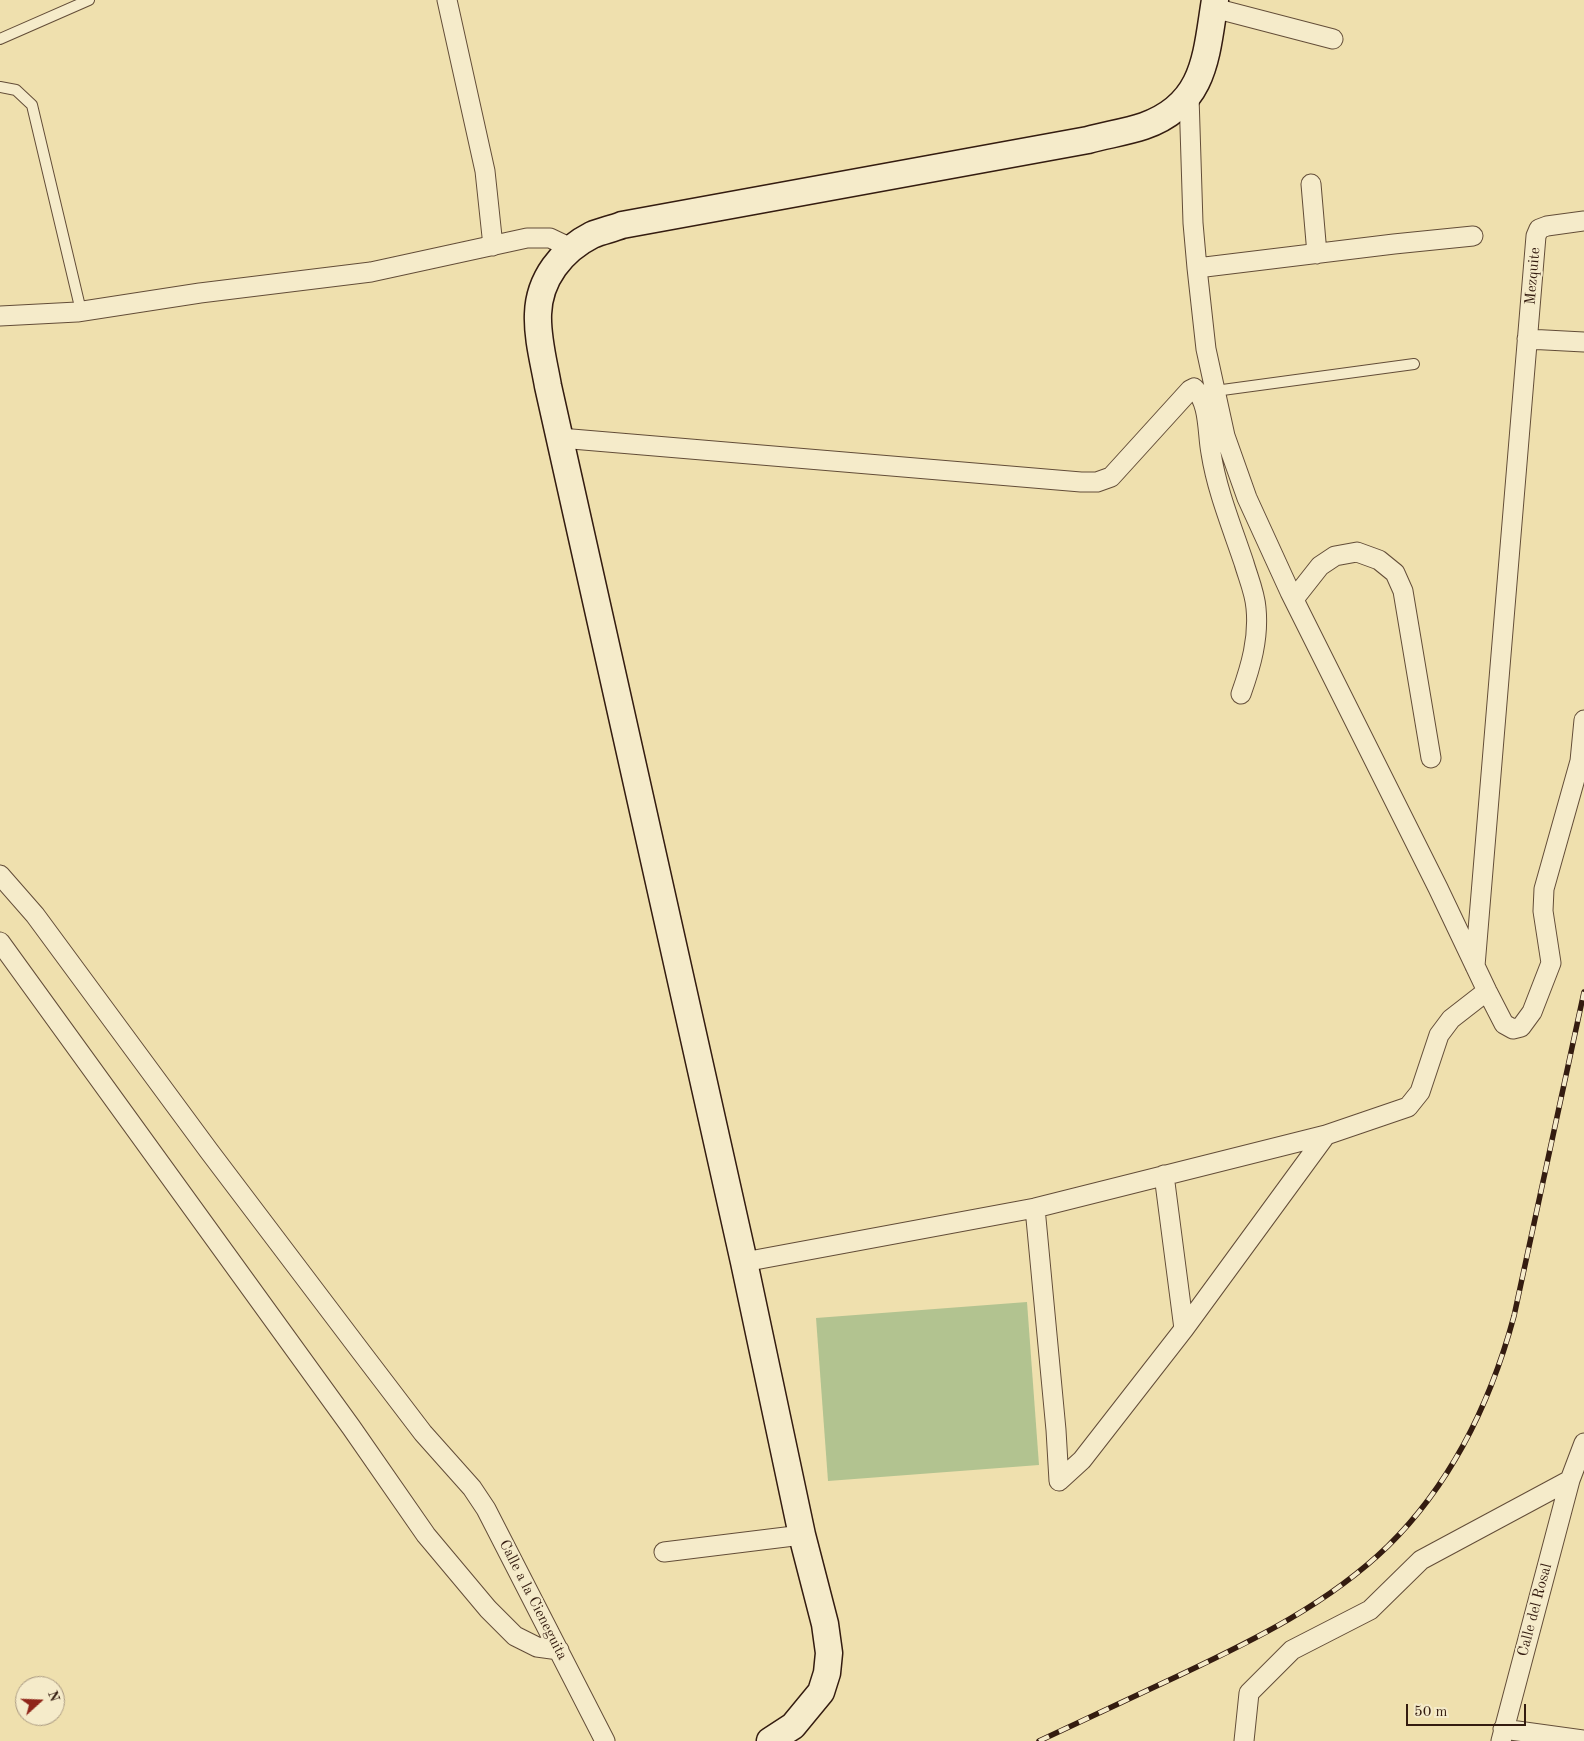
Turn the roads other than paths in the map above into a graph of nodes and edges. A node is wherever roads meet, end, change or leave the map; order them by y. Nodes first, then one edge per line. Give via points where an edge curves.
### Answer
1 (89, 0) edge
2 (447, 0) edge
3 (1214, 4) edge
4 (1333, 39) dead end
5 (0, 40) edge
6 (0, 87) edge
7 (1189, 96) junction
8 (1311, 184) dead end
9 (1584, 221) edge
10 (1473, 236) dead end
11 (494, 246) junction
12 (571, 248) junction
13 (1317, 254) junction
14 (1197, 268) junction
15 (82, 311) junction
16 (0, 316) edge
17 (1528, 339) junction
18 (1584, 342) edge
19 (1414, 364) dead end
20 (1215, 391) junction
21 (560, 438) junction
22 (1294, 599) junction
23 (1241, 694) dead end
24 (1584, 720) edge
25 (1431, 758) dead end
26 (0, 875) edge
27 (0, 942) edge
28 (1475, 968) junction
29 (1487, 991) junction
30 (1326, 1135) junction
31 (1164, 1175) junction
32 (1035, 1208) junction
33 (744, 1262) junction
34 (1184, 1329) junction
35 (1584, 1443) edge
36 (1570, 1480) junction
37 (802, 1534) junction
38 (664, 1552) dead end
39 (559, 1650) junction
40 (1502, 1735) edge
41 (1584, 1740) edge
42 (605, 1741) edge
43 (770, 1741) edge
44 (1244, 1741) edge

1 - 5 lane
2 - 11 street via 485,171
3 - 4 street
3 - 7 main road via 1202,70
6 - 15 lane via 16,90 32,106
7 - 12 main road via 1169,113 1145,125 1088,140 622,226 593,235
7 - 14 street
8 - 13 street
9 - 17 street, Mezquite via 1539,229
10 - 13 street
11 - 12 street via 527,238 550,238
11 - 15 street via 371,272
12 - 21 main road via 554,267 541,290 538,314
13 - 14 street
14 - 20 street via 1206,349
15 - 16 street
17 - 18 street
17 - 28 street
19 - 20 lane
20 - 22 street via 1225,436 1247,498
21 - 23 street via 1098,482 1111,477 1194,388 1200,394 1217,480 1256,606 1251,665
21 - 33 main road
22 - 25 street via 1320,566 1335,556 1357,552 1379,560 1395,573 1403,591
22 - 28 street
24 - 29 street via 1580,761 1544,889 1542,911 1551,963 1532,1012 1521,1027 1513,1029 1504,1024
26 - 39 street, Calle a la Cieneguita via 35,915 423,1433 472,1488
27 - 39 street via 426,1535 515,1636 537,1647
28 - 29 street
29 - 30 street via 1451,1019 1439,1036 1420,1092 1408,1107
30 - 31 street
30 - 34 street
31 - 32 street
31 - 34 street
32 - 33 street
32 - 34 street via 1059,1481 1082,1460
33 - 37 main road
35 - 36 street, Calle del Rosal
36 - 40 street, Calle del Rosal
36 - 44 street via 1421,1560 1370,1610 1292,1650 1249,1693
37 - 38 street
37 - 43 main road via 825,1624 828,1673 822,1692 793,1726
39 - 42 street, Calle a la Cieneguita
40 - 41 street

